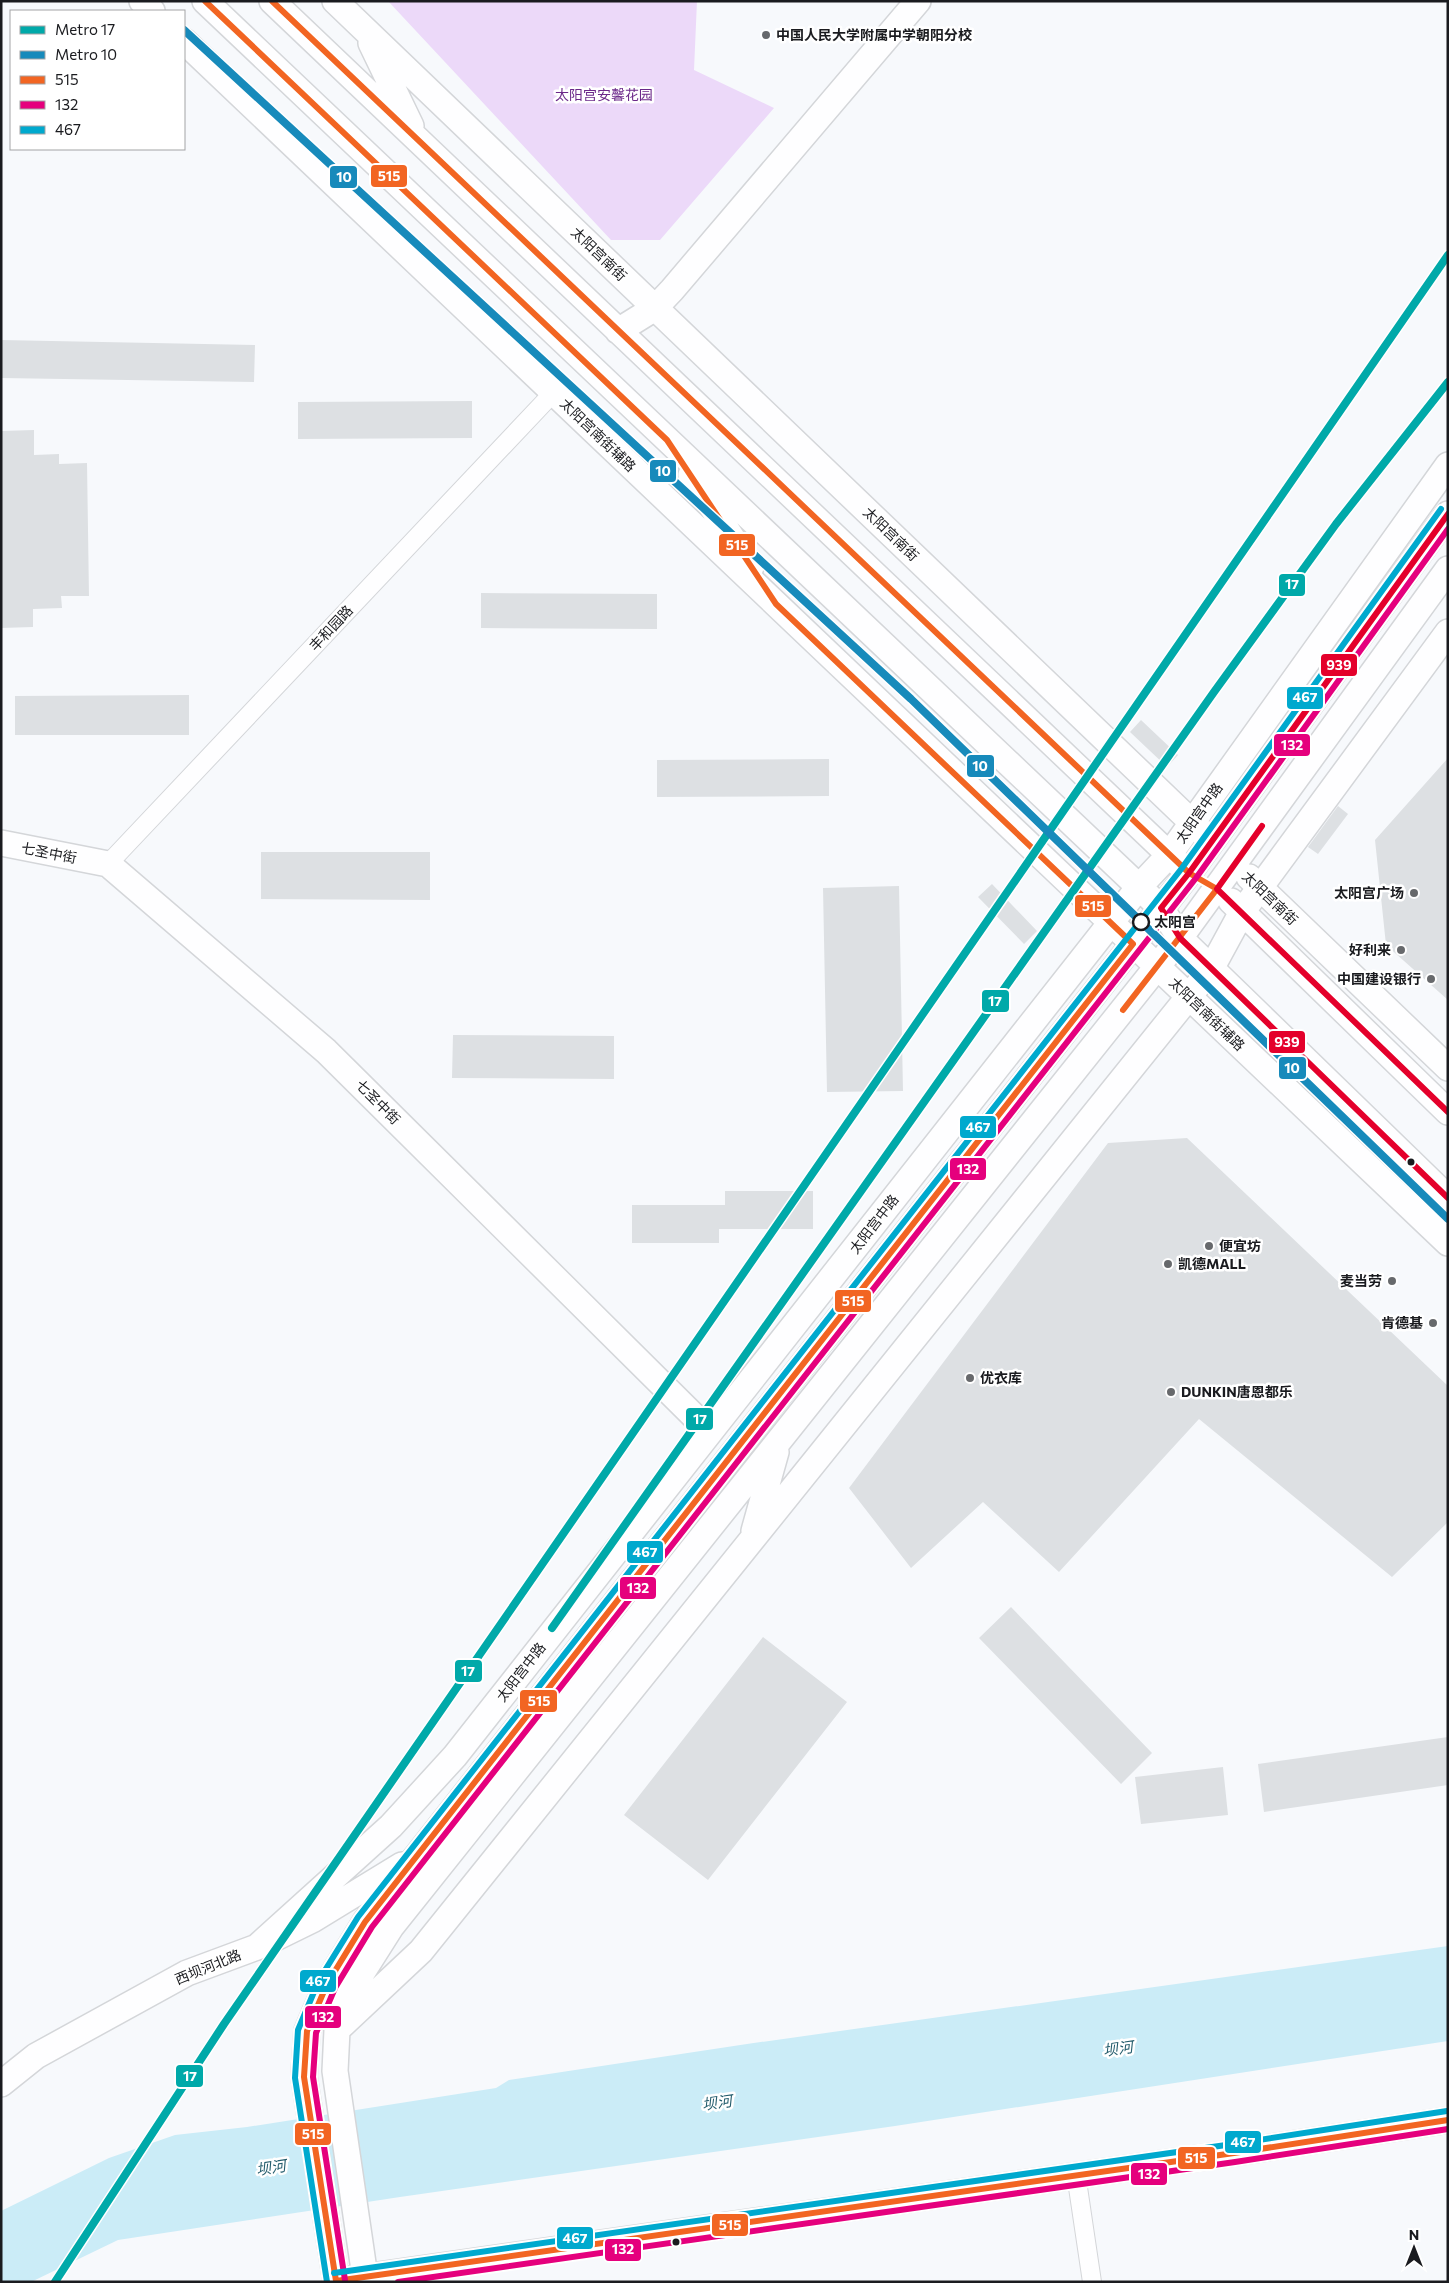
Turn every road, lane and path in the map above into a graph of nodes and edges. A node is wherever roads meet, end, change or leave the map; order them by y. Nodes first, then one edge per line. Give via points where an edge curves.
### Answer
1 (142, 1) edge
2 (205, 1) edge
3 (272, 1) edge
4 (335, 1) edge
5 (918, 1) edge
6 (151, 10) edge
7 (363, 28) junction
8 (185, 42) edge
9 (418, 140) junction
10 (655, 308) junction
11 (618, 331) junction
12 (553, 393) junction
13 (667, 440) junction
14 (1448, 465) edge
15 (1448, 514) edge
16 (1448, 569) edge
17 (776, 604) junction
18 (1445, 641) edge
19 (1192, 822) junction
20 (1212, 842) junction
21 (1, 843) edge
22 (1169, 854) junction
23 (108, 864) junction
24 (1235, 864) junction
25 (1189, 873) junction
26 (1139, 887) junction
27 (1260, 888) junction
28 (1218, 889) junction
29 (1161, 908) junction
30 (1242, 912) junction
31 (1111, 923) junction
32 (1180, 938) junction
33 (1133, 944) junction
34 (1157, 967) junction
35 (1212, 969) junction
36 (1189, 997) junction
37 (1448, 1068) edge
38 (1448, 1112) edge
39 (1448, 1198) edge
40 (1448, 1243) edge
41 (923, 1261) junction
42 (955, 1288) junction
43 (776, 1399) junction
44 (710, 1432) junction
45 (779, 1441) junction
46 (665, 1489) junction
47 (751, 1541) junction
48 (417, 1856) junction
49 (257, 1947) junction
50 (337, 2030) junction
51 (1, 2084) edge
52 (1448, 2120) edge
53 (1076, 2174) junction
54 (365, 2277) junction
55 (336, 2282) edge
56 (1092, 2282) edge

1 - 6 street
2 - 13 street
3 - 9 street
4 - 7 street, 太阳宫南街
5 - 10 street
7 - 9 street
7 - 10 street, 太阳宫南街
8 - 12 street, 太阳宫南街辅路
9 - 11 street
10 - 11 street
10 - 19 street, 太阳宫南街
11 - 22 street
12 - 17 street, 太阳宫南街辅路
12 - 23 street, 丰和园路
13 - 17 street
13 - 26 street
14 - 19 street, 太阳宫中路
15 - 20 street, 太阳宫中路
16 - 24 street
17 - 31 street, 太阳宫南街辅路
18 - 27 street
19 - 20 street, 太阳宫南街
19 - 22 street, 太阳宫中路
20 - 24 street, 太阳宫南街
20 - 25 street, 太阳宫中路
21 - 23 street, 七圣中街
22 - 25 street
22 - 26 street, 太阳宫中路
23 - 44 street, 七圣中街 via 326,1051
24 - 27 street, 太阳宫南街
24 - 28 street
25 - 28 street
25 - 29 street, 太阳宫中路
26 - 29 street
26 - 31 street, 太阳宫中路
27 - 30 street
27 - 37 street, 太阳宫南街
28 - 30 street
28 - 32 street
29 - 32 street
29 - 33 street, 太阳宫中路
30 - 35 street
30 - 38 street
31 - 33 street, 太阳宫南街辅路
31 - 44 street, 太阳宫中路
32 - 34 street
32 - 35 street
33 - 34 street, 太阳宫南街辅路
33 - 43 street, 太阳宫中路
34 - 36 street, 太阳宫南街辅路
34 - 41 street
35 - 36 street
35 - 39 street
36 - 40 street, 太阳宫南街辅路
36 - 42 street
41 - 42 street
41 - 45 street
42 - 47 street
43 - 46 street
43 - 48 street, 太阳宫中路
44 - 46 street, 太阳宫中路
45 - 47 street
45 - 50 street via 391,1927 353,1987
46 - 49 street, 太阳宫中路 via 455,1756 392,1826
47 - 50 street via 421,1951
48 - 49 street, 西坝河北路 via 312,1920
48 - 55 street, 太阳宫中路 via 365,1922 327,1984 307,2031 304,2077
49 - 51 street, 西坝河北路 via 186,1973 36,2056
50 - 54 street via 335,2071
52 - 53 street
53 - 54 street
53 - 56 street
54 - 55 street

